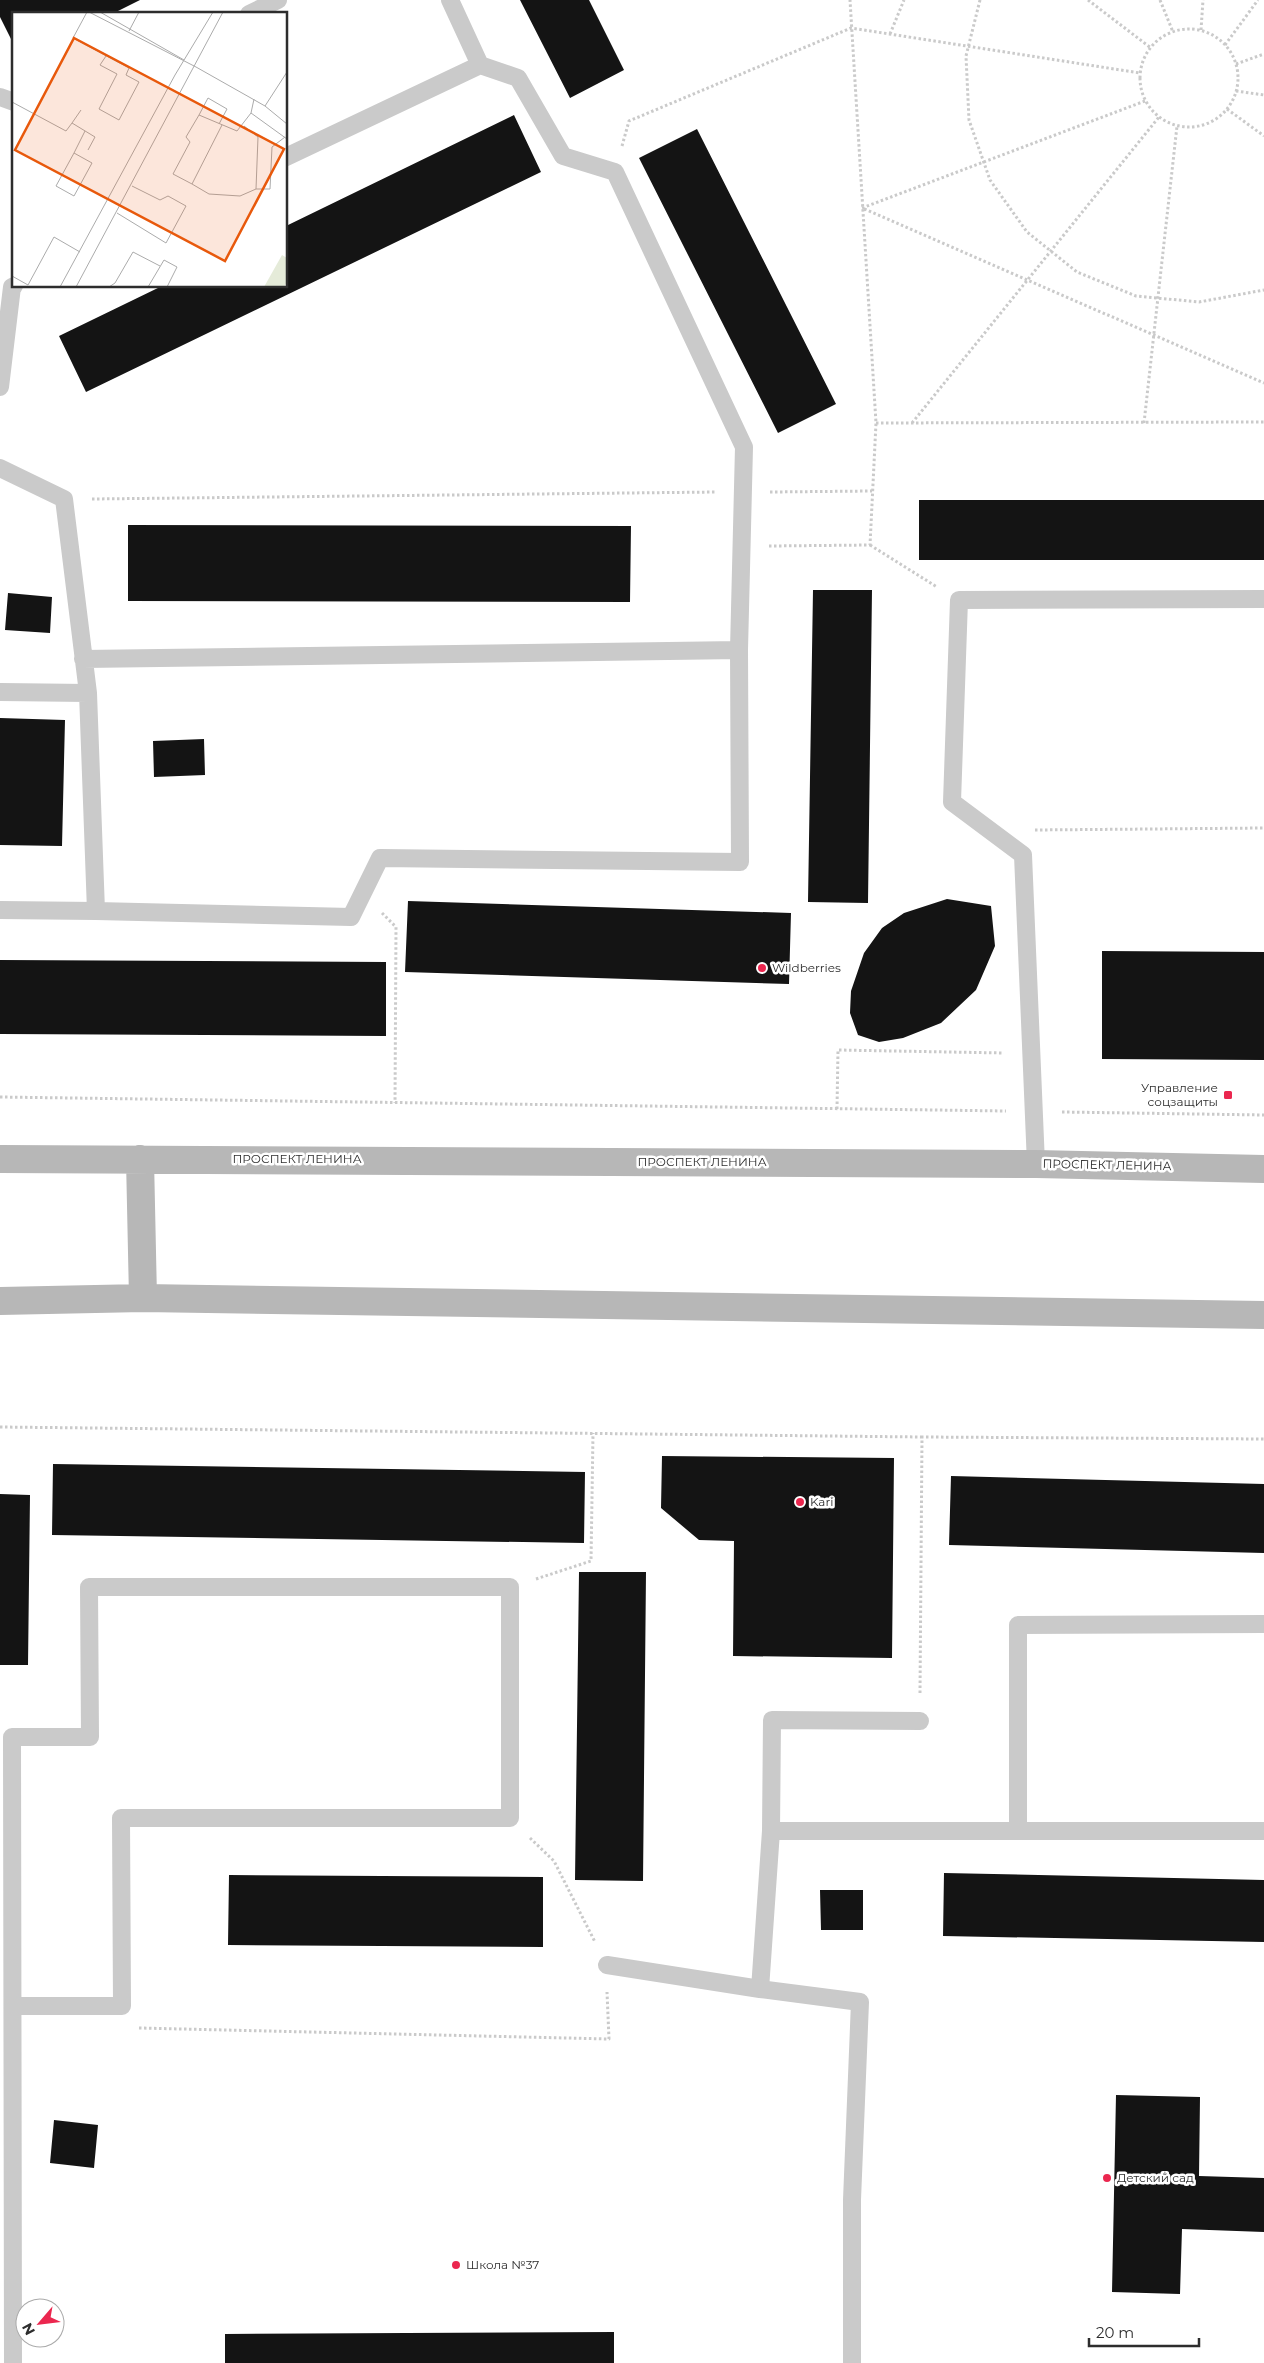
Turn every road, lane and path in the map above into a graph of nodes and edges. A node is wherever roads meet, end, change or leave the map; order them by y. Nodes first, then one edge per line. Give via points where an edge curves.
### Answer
1 (278, 0) edge
2 (450, 0) edge
3 (850, 0) edge
4 (904, 0) edge
5 (980, 0) edge
6 (1088, 0) edge
7 (1160, 0) edge
8 (1203, 0) edge
9 (1258, 0) edge
10 (252, 12) edge
11 (851, 28) junction
12 (1201, 30) junction
13 (1173, 32) junction
14 (890, 34) junction
15 (1225, 45) junction
16 (969, 46) junction
17 (1151, 48) junction
18 (1264, 54) edge
19 (1236, 64) junction
20 (480, 65) junction
21 (1140, 74) junction
22 (1236, 90) junction
23 (1264, 94) edge
24 (0, 97) edge
25 (12, 101) edge
26 (1145, 101) junction
27 (1228, 109) junction
28 (1159, 117) junction
29 (1177, 126) junction
30 (1264, 136) edge
31 (288, 156) edge
32 (984, 162) junction
33 (615, 172) junction
34 (862, 208) junction
35 (1051, 252) junction
36 (1028, 280) junction
37 (12, 288) edge
38 (1264, 290) edge
39 (1158, 298) junction
40 (1154, 335) junction
41 (1264, 383) edge
42 (0, 387) edge
43 (1264, 422) edge
44 (876, 423) junction
45 (912, 423) junction
46 (1144, 423) junction
47 (0, 468) edge
48 (872, 491) junction
49 (743, 492) junction
50 (64, 499) junction
51 (870, 545) junction
52 (742, 546) junction
53 (1264, 599) edge
54 (959, 600) junction
55 (739, 650) junction
56 (83, 659) junction
57 (0, 692) edge
58 (88, 693) junction
59 (1264, 828) edge
60 (1024, 855) junction
61 (363, 893) junction
62 (0, 910) edge
63 (96, 911) junction
64 (1032, 1054) junction
65 (0, 1098) edge
66 (395, 1103) junction
67 (837, 1109) junction
68 (1034, 1112) junction
69 (1264, 1115) edge
70 (0, 1158) edge
71 (140, 1159) junction
72 (1036, 1164) junction
73 (1264, 1169) edge
74 (143, 1298) junction
75 (0, 1301) edge
76 (1264, 1315) edge
77 (0, 1427) edge
78 (593, 1433) junction
79 (922, 1437) junction
80 (1264, 1439) edge
81 (510, 1587) junction
82 (1264, 1624) edge
83 (920, 1721) joint
84 (510, 1818) junction
85 (771, 1831) junction
86 (1018, 1831) junction
87 (1264, 1831) edge
88 (607, 1965) junction
89 (760, 1990) junction
90 (13, 2006) junction
91 (122, 2006) junction
92 (13, 2363) edge
93 (852, 2363) edge

1 - 10 lane
2 - 20 lane
3 - 11 path
4 - 14 path
5 - 16 path
6 - 17 path
7 - 13 path
8 - 12 path
9 - 15 path
11 - 14 path
11 - 33 path via 629,121
11 - 34 path
12 - 13 path
12 - 15 path
13 - 17 path
14 - 16 path
15 - 19 path
16 - 21 path
16 - 32 path via 966,56 969,120
17 - 21 path via 1143,60
18 - 19 path
19 - 22 path
20 - 31 lane
20 - 33 lane via 518,78 563,156
21 - 26 path
22 - 23 path
22 - 27 path
24 - 25 lane
26 - 28 path
26 - 32 path
27 - 29 path via 1205,125
27 - 30 path
28 - 29 path
28 - 35 path
29 - 39 path
32 - 34 path
32 - 35 path via 990,180 1027,232
33 - 49 lane via 744,446
34 - 36 path
34 - 44 path
35 - 36 path
35 - 39 path via 1077,272 1136,296
36 - 40 path
36 - 45 path
37 - 42 lane
38 - 39 path via 1199,302
39 - 40 path
40 - 41 path
40 - 46 path
43 - 46 path
44 - 45 path
44 - 48 path
45 - 46 path
47 - 50 lane
48 - 49 path
48 - 51 path
49 - 50 path
49 - 52 lane
50 - 56 lane
51 - 52 path
51 - 54 path
52 - 55 lane
53 - 54 lane
54 - 60 lane via 952,802
55 - 56 lane
55 - 61 lane via 740,862 380,858
56 - 58 lane
57 - 58 lane
58 - 63 lane
59 - 60 path via 1036,828
60 - 64 lane
61 - 63 lane via 351,917
61 - 66 path via 396,928
62 - 63 lane
64 - 67 path via 838,1050
64 - 68 lane
65 - 66 path
66 - 67 path
67 - 68 path
68 - 69 path
68 - 72 lane
70 - 71 main road, ПРОСПЕКТ ЛЕНИНА
71 - 72 main road, ПРОСПЕКТ ЛЕНИНА
71 - 74 main road
72 - 73 main road, ПРОСПЕКТ ЛЕНИНА
74 - 75 main road
74 - 76 main road
77 - 78 path
78 - 79 path
78 - 81 path via 591,1562
79 - 80 path
79 - 83 path
81 - 84 lane
81 - 90 lane via 89,1587 90,1737 12,1737
82 - 86 lane via 1018,1624
83 - 85 lane via 772,1720
84 - 88 path via 554,1861
84 - 91 lane via 121,1818
85 - 86 lane
85 - 89 lane
86 - 87 lane
88 - 89 lane
88 - 91 path via 608,2039 131,2028
89 - 93 lane via 860,2002 852,2200
90 - 91 lane
90 - 92 lane

